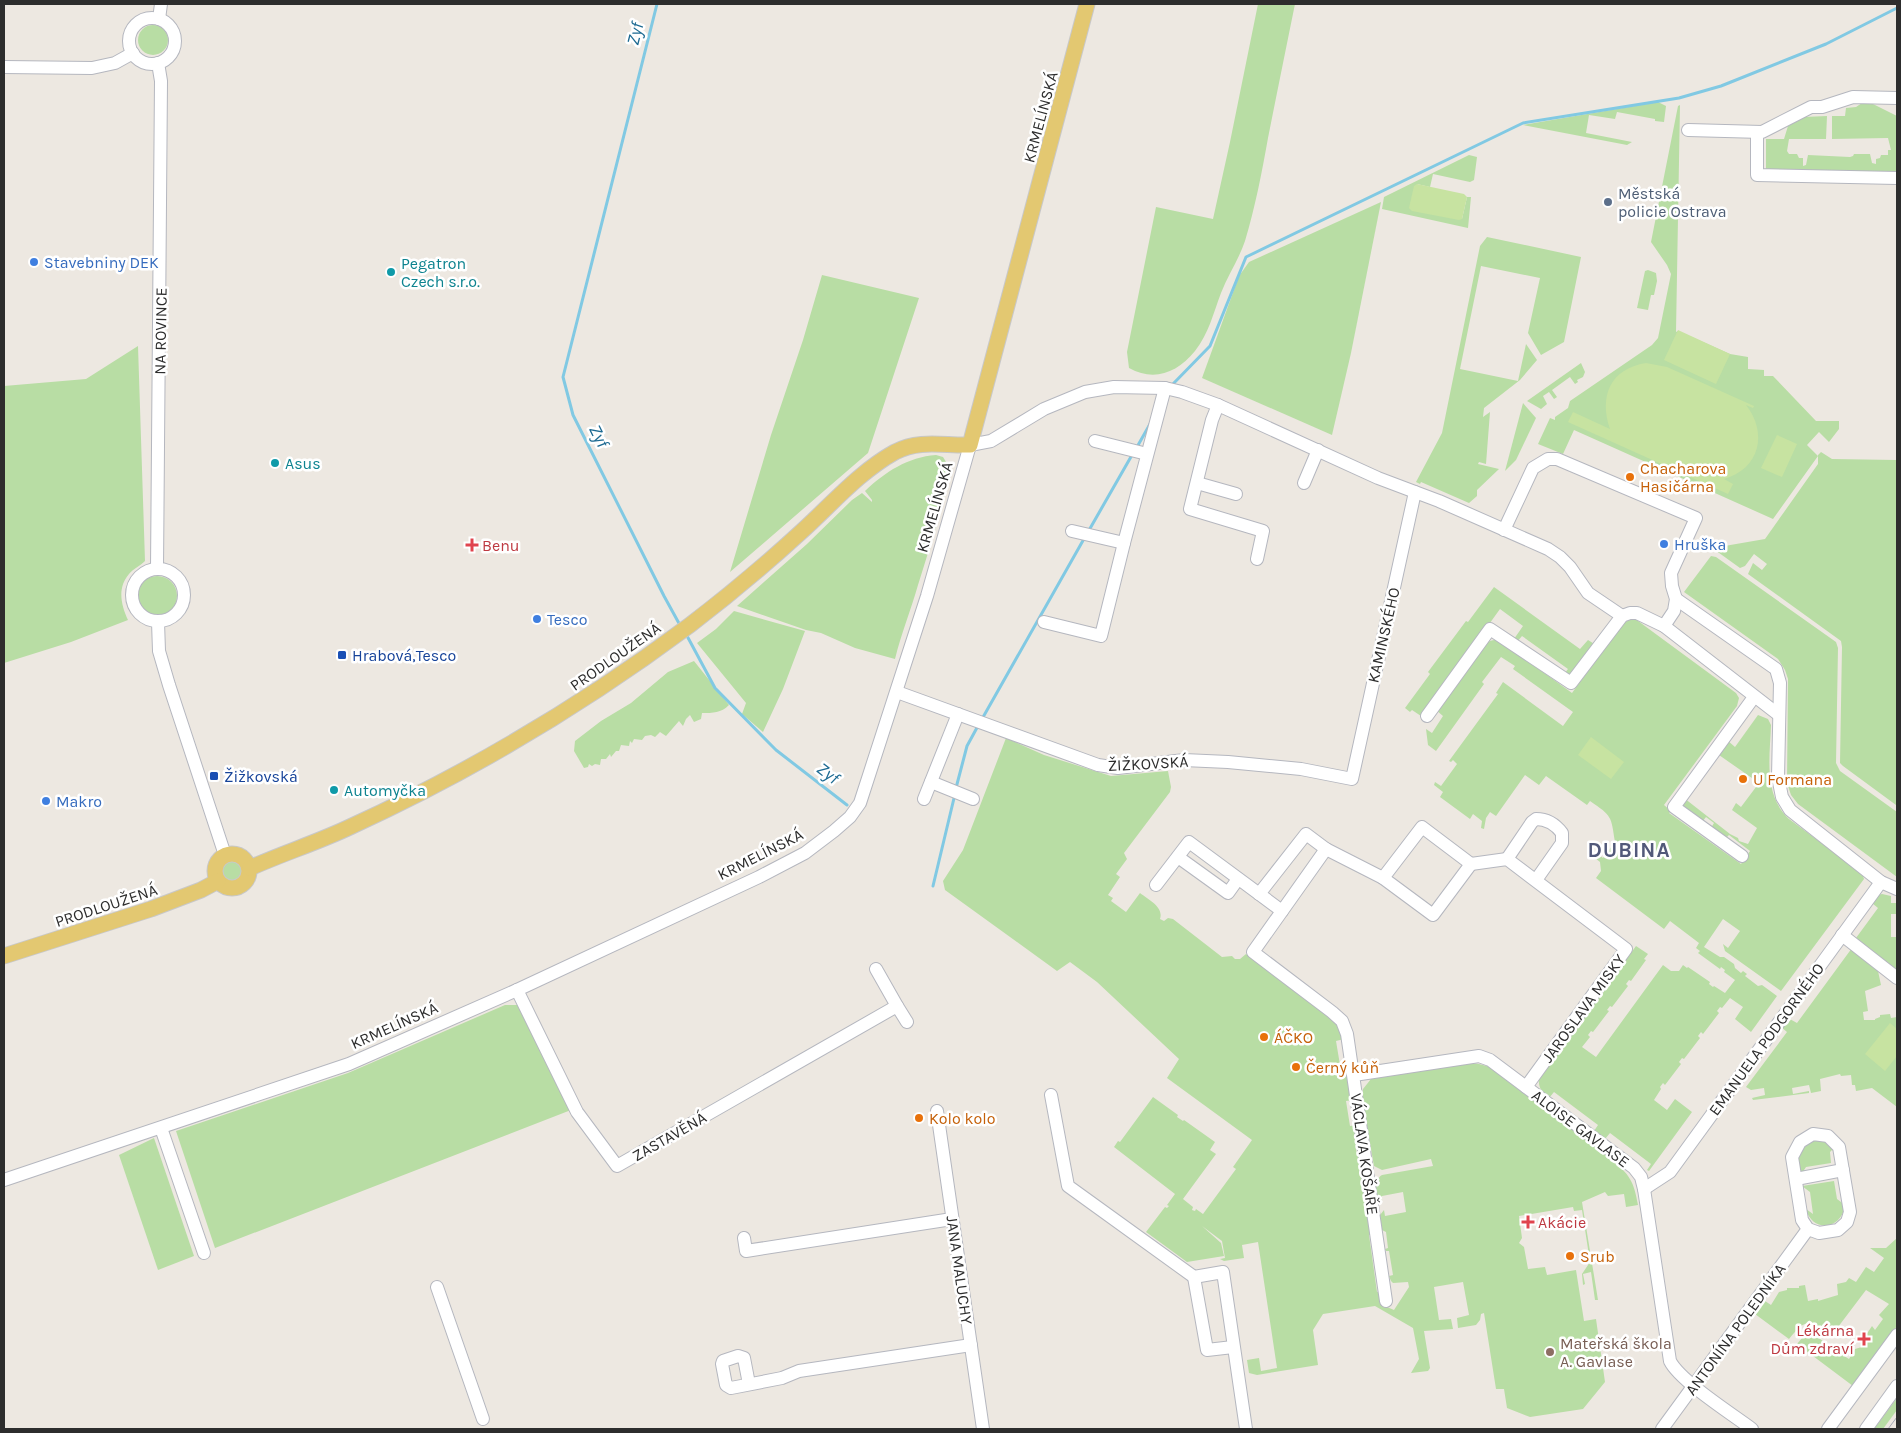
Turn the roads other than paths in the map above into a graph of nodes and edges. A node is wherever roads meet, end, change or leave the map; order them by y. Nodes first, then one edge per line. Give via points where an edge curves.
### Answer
1 (161, 4) edge
2 (1087, 4) edge
3 (159, 19) junction
4 (133, 53) junction
5 (158, 63) junction
6 (4, 67) edge
7 (1897, 98) edge
8 (1688, 130) dead end
9 (1757, 132) junction
10 (1897, 178) edge
11 (1165, 388) junction
12 (1218, 405) junction
13 (1095, 441) dead end
14 (970, 445) junction
15 (1318, 450) junction
16 (1147, 454) junction
17 (1197, 483) junction
18 (1304, 483) dead end
19 (1415, 492) junction
20 (1236, 494) dead end
21 (1504, 530) junction
22 (1072, 531) dead end
23 (1124, 543) junction
24 (1257, 559) dead end
25 (157, 569) junction
26 (1676, 599) junction
27 (1622, 616) junction
28 (158, 622) junction
29 (1044, 622) dead end
30 (1664, 626) junction
31 (897, 692) junction
32 (1754, 697) junction
33 (958, 714) junction
34 (1779, 715) junction
35 (1428, 716) dead end
36 (1352, 779) joint
37 (931, 782) junction
38 (924, 799) dead end
39 (973, 799) dead end
40 (1326, 850) junction
41 (225, 855) junction
42 (1742, 856) dead end
43 (1178, 857) junction
44 (1507, 859) junction
45 (1471, 864) junction
46 (250, 868) junction
47 (1383, 878) junction
48 (1238, 879) junction
49 (1536, 880) junction
50 (218, 882) junction
51 (1881, 882) junction
52 (1156, 885) dead end
53 (1897, 888) edge
54 (1259, 894) junction
55 (1282, 911) junction
56 (1842, 935) junction
57 (4, 956) edge
58 (876, 969) dead end
59 (1897, 978) edge
60 (517, 990) junction
61 (897, 1006) junction
62 (907, 1022) dead end
63 (1354, 1075) junction
64 (1526, 1086) junction
65 (1051, 1095) dead end
66 (937, 1112) dead end
67 (161, 1128) junction
68 (1843, 1170) junction
69 (1796, 1178) junction
70 (4, 1180) edge
71 (1644, 1189) junction
72 (952, 1219) junction
73 (1808, 1229) junction
74 (744, 1238) dead end
75 (204, 1253) dead end
76 (1194, 1277) junction
77 (437, 1287) dead end
78 (1386, 1301) dead end
79 (1897, 1335) edge
80 (971, 1345) junction
81 (1233, 1347) junction
82 (749, 1384) dead end
83 (1694, 1386) junction
84 (1897, 1386) edge
85 (483, 1419) dead end
86 (983, 1429) edge
87 (1246, 1429) edge
88 (1662, 1429) edge
89 (1752, 1429) edge
90 (1828, 1429) edge
91 (1866, 1429) edge

1 - 3 street
2 - 14 main road, KRMELÍNSKÁ
3 - 4 street via 145,19 134,28 130,40
3 - 5 street via 171,27 175,41 170,55
4 - 5 street via 144,62
4 - 6 street via 115,63 92,68
5 - 25 street, NA ROVINCE via 161,81
7 - 9 street via 1853,97 1822,107 1807,108
8 - 9 street
9 - 10 street via 1757,175
11 - 12 street
11 - 14 street via 1114,387 1085,392 1044,409 991,441
11 - 16 street
12 - 15 street
12 - 17 street
13 - 16 street
14 - 31 street, KRMELÍNSKÁ
14 - 46 main road, PRODLOUŽENÁ via 924,443 905,448 880,461 748,580 671,639 568,710 461,772 351,827
15 - 18 street
15 - 19 street
16 - 23 street
17 - 20 street
17 - 24 street via 1190,509 1265,525
19 - 21 street
19 - 36 street, KAMINSKÉHO
21 - 26 street via 1533,468 1548,459 1557,458 1696,518 1671,573
21 - 27 street via 1560,557 1588,593
22 - 23 street
23 - 29 street via 1101,636
25 - 28 street via 141,576 132,592 136,609 142,616
25 - 28 street via 177,577 185,596 175,616
26 - 30 street via 1674,610
26 - 34 street via 1776,668 1780,683
27 - 30 street via 1637,613
27 - 35 street via 1571,683 1490,628
28 - 41 street via 159,651 168,685
30 - 32 street
31 - 33 street, ŽIŽKOVSKÁ
31 - 60 street, KRMELÍNSKÁ via 860,803 834,831 805,853
32 - 34 street
32 - 42 street via 1674,807
33 - 36 street, ŽIŽKOVSKÁ via 1098,766 1118,768 1184,760 1228,762 1301,769
33 - 37 street
34 - 51 street via 1778,777 1782,797 1790,810
37 - 38 street
37 - 39 street
40 - 47 street
40 - 54 street via 1306,834
40 - 55 street, VÁCLAVA KOŠAŘE
41 - 46 main road via 242,857
41 - 50 main road via 216,865
43 - 48 street via 1228,893
43 - 48 street via 1188,842
43 - 52 street
44 - 45 street
44 - 49 street, JAROSLAVA MISKY
44 - 49 street via 1536,819 1559,828 1562,843
45 - 47 street via 1422,827
45 - 47 street via 1433,915
46 - 50 main road via 247,881 240,887 230,889
48 - 54 street
49 - 64 street, JAROSLAVA MISKY via 1626,949
50 - 57 main road, PRODLOUŽENÁ via 151,909
51 - 53 street
51 - 56 street, EMANUELA PODGORNÉHO
54 - 55 street
55 - 63 street, VÁCLAVA KOŠAŘE via 1253,952 1342,1021
56 - 59 street
56 - 71 street, EMANUELA PODGORNÉHO via 1670,1172
58 - 61 street
60 - 61 street, ZASTAVĚNÁ via 577,1112 617,1166
60 - 67 street, KRMELÍNSKÁ via 349,1064
61 - 62 street
63 - 64 street, ALOISE GAVLASE via 1479,1056 1490,1060
63 - 78 street, VÁCLAVA KOŠAŘE
64 - 71 street, ALOISE GAVLASE via 1634,1168
65 - 76 street via 1068,1186
66 - 72 street, JANA MALUCHY
67 - 70 street, KRMELÍNSKÁ
67 - 75 street
68 - 69 street
68 - 69 street via 1839,1147 1828,1136 1813,1134 1800,1142 1792,1157
68 - 73 street via 1850,1212 1848,1222 1838,1230 1820,1233
69 - 73 street via 1802,1220
71 - 83 street, ALOISE GAVLASE via 1670,1361 1674,1369
72 - 74 street via 746,1252
72 - 80 street, JANA MALUCHY
73 - 83 street, ANTONÍNA POLEDNÍKA
76 - 81 street via 1208,1350
76 - 81 street via 1223,1272
77 - 85 street
79 - 90 street
80 - 82 street via 799,1370 782,1378
80 - 86 street, JANA MALUCHY
81 - 87 street
83 - 88 street, ANTONÍNA POLEDNÍKA
83 - 89 street, ALOISE GAVLASE
84 - 91 street

